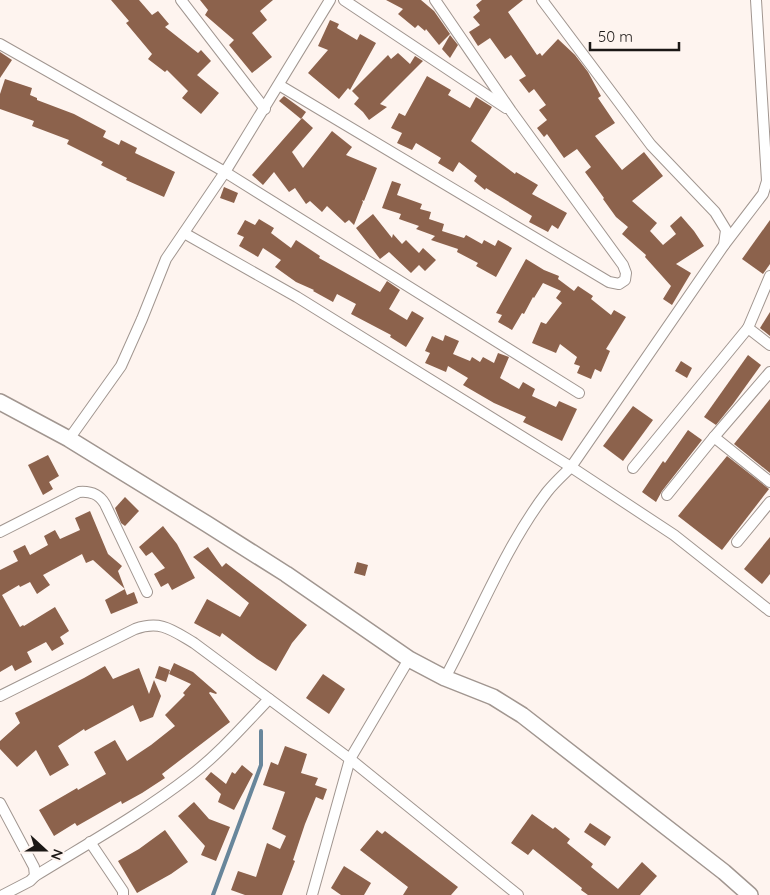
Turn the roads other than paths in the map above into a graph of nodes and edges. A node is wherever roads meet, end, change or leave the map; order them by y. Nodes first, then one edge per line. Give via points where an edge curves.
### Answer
1 (182, 0) edge
2 (344, 0) edge
3 (434, 0) edge
4 (542, 0) edge
5 (756, 0) edge
6 (325, 3) edge
7 (0, 44) edge
8 (279, 85) junction
9 (264, 109) junction
10 (511, 111) junction
11 (769, 160) edge
12 (225, 172) junction
13 (184, 233) junction
14 (724, 245) junction
15 (770, 276) edge
16 (748, 328) junction
17 (770, 345) edge
18 (770, 372) edge
19 (579, 393) dead end
20 (0, 402) edge
21 (714, 437) junction
22 (69, 440) junction
23 (572, 467) junction
24 (633, 468) dead end
25 (770, 482) edge
26 (667, 495) dead end
27 (770, 502) edge
28 (0, 532) edge
29 (738, 542) dead end
30 (147, 592) dead end
31 (770, 611) edge
32 (409, 659) junction
33 (445, 678) junction
34 (0, 696) edge
35 (270, 699) junction
36 (350, 759) junction
37 (0, 803) edge
38 (90, 842) junction
39 (35, 876) junction
40 (3, 895) edge
41 (123, 895) edge
42 (312, 895) edge
43 (518, 895) edge
44 (750, 895) edge

1 - 9 street
2 - 10 street
3 - 10 street
4 - 14 street via 651,144 715,212 726,230
5 - 11 street
6 - 8 street
7 - 12 street
8 - 9 street
8 - 10 street via 609,282 619,284 625,280 623,265
9 - 12 street
11 - 14 street via 763,194
12 - 13 street
12 - 19 street
13 - 22 street via 166,259 121,366
13 - 23 street via 297,297
14 - 23 street
15 - 16 street
16 - 17 street
16 - 24 street
18 - 21 street
20 - 22 street
21 - 25 street
21 - 26 street
22 - 32 street via 278,569
23 - 31 street via 674,536
23 - 33 street via 548,491 528,521
27 - 29 street
28 - 30 street via 79,492 93,493 100,496 105,504
32 - 33 street
32 - 36 street
33 - 44 street via 493,697 522,715
34 - 35 street via 148,624 173,631 194,643
35 - 36 street
35 - 38 street via 191,775 153,804
36 - 42 street
36 - 43 street
37 - 39 street via 34,867
38 - 39 street
38 - 41 street
39 - 40 street

